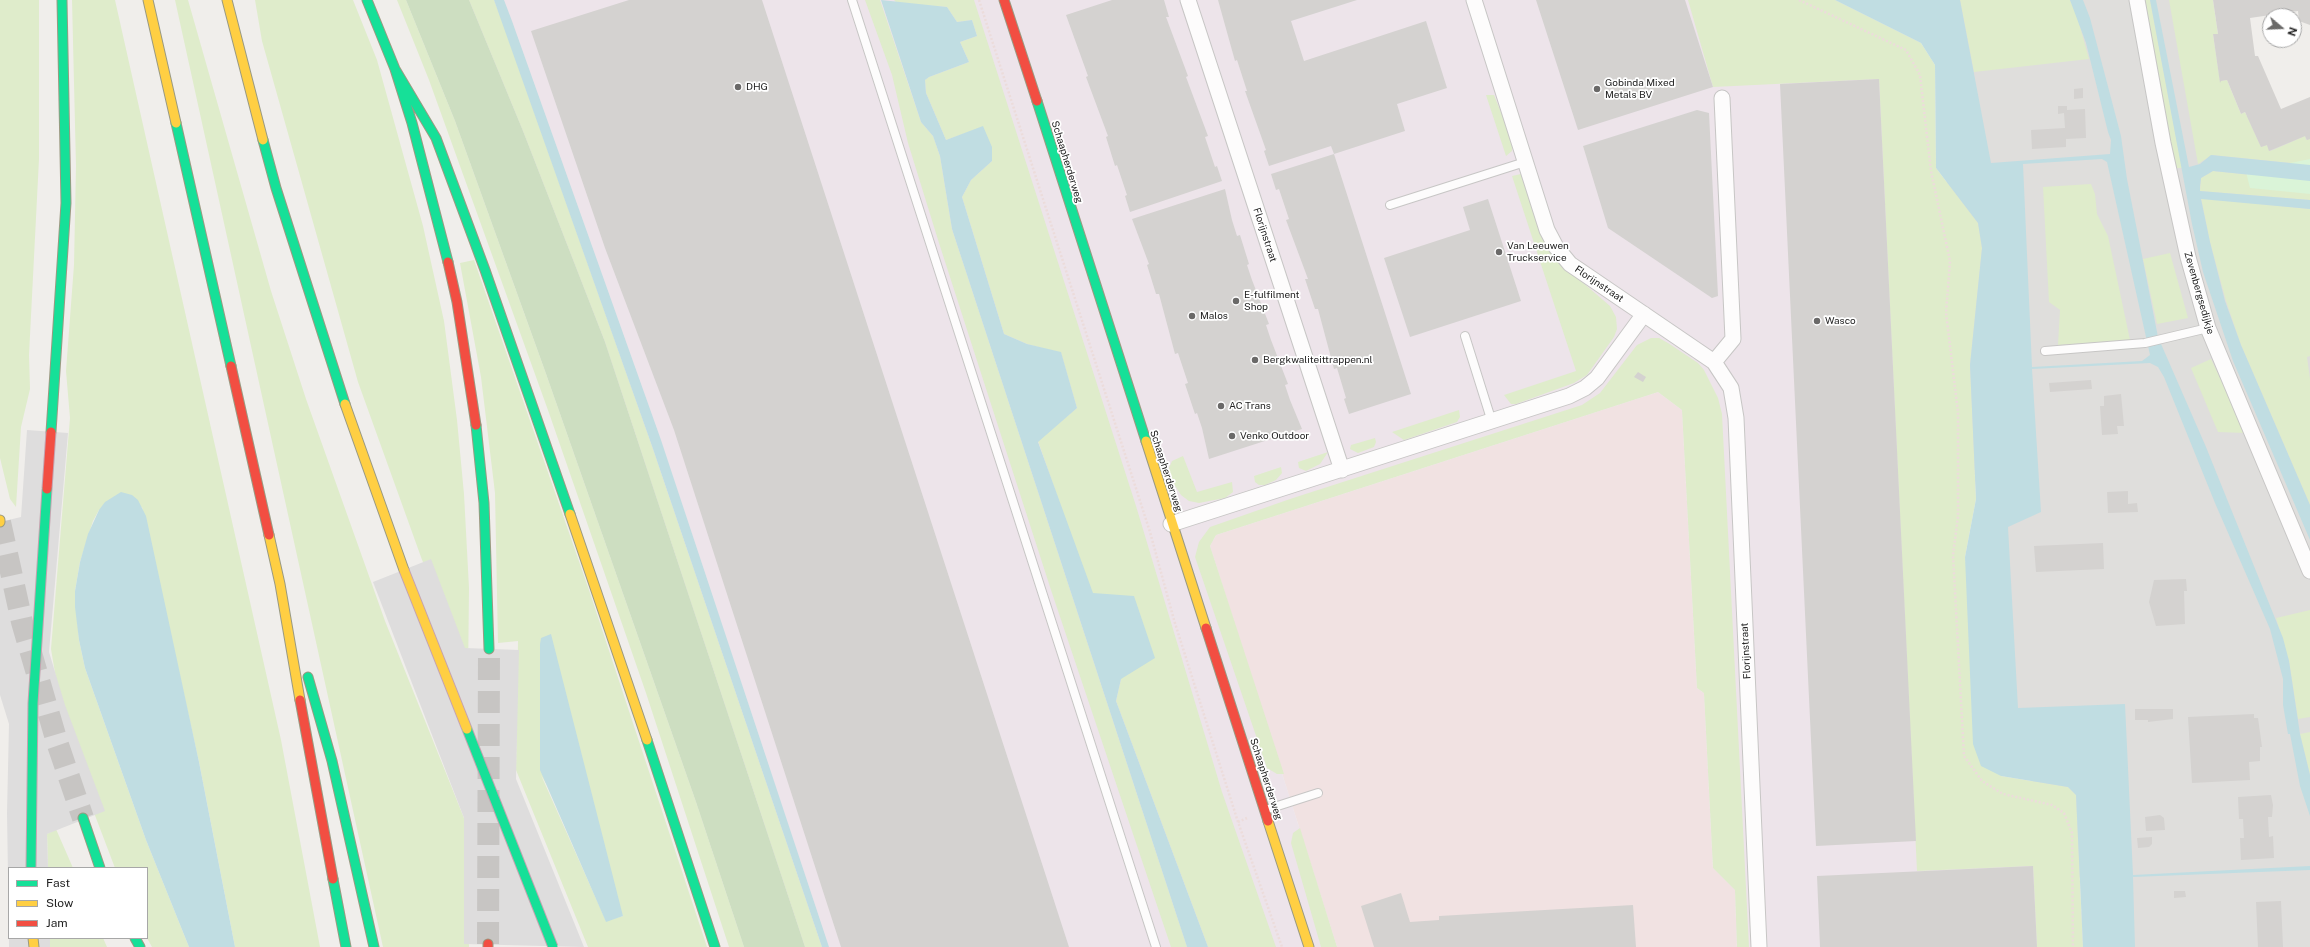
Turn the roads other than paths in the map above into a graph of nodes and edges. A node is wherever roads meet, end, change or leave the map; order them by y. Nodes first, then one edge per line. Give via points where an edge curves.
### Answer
1 (62, 0) edge
2 (148, 0) edge
3 (227, 0) edge
4 (367, 0) edge
5 (852, 0) edge
6 (1004, 0) edge
7 (1188, 0) edge
8 (1474, 0) edge
9 (2138, 0) edge
10 (395, 69) junction
11 (1722, 98) dead end
12 (1525, 162) junction
13 (1390, 205) dead end
14 (1644, 314) junction
15 (2208, 328) junction
16 (1465, 336) dead end
17 (2045, 351) dead end
18 (1714, 362) junction
19 (1492, 422) junction
20 (1342, 470) junction
21 (1171, 524) junction
22 (2310, 571) edge
23 (280, 584) junction
24 (489, 649) tunnel mouth
25 (1318, 793) dead end
26 (1265, 810) junction
27 (31, 867) edge
28 (100, 867) edge
29 (105, 867) edge
30 (346, 947) edge
31 (374, 947) edge
32 (553, 947) edge
33 (715, 947) edge
34 (1156, 947) edge
35 (1309, 947) edge
36 (1759, 947) edge

1 - 27 main road, bridge via 66,203 33,703
2 - 23 main road
3 - 32 main road, bridge via 276,188 352,426 404,570
4 - 10 main road
5 - 34 lane
6 - 21 main road, Schaapherderweg
7 - 20 street, Florijnstraat
8 - 12 street, Florijnstraat
9 - 15 street, Zevenbergsedijkje via 2163,143 2188,257
10 - 24 main road via 435,206 457,302 470,383 484,503
10 - 33 main road via 436,138 485,270 624,668
11 - 18 street via 1733,339
12 - 13 lane
12 - 14 street, Florijnstraat via 1547,230 1561,253 1570,264
14 - 18 street, Florijnstraat
14 - 19 street via 1597,378 1585,388 1550,403
15 - 17 lane via 2145,343
15 - 22 street, Zevenbergsedijkje
16 - 19 lane
18 - 36 street, Florijnstraat via 1731,388 1736,418
19 - 20 street
20 - 21 street
21 - 26 main road, Schaapherderweg
23 - 30 main road via 311,766
23 - 31 main road via 332,761
25 - 26 lane
26 - 35 main road, Schaapherderweg
28 - 29 main road via 84,821

